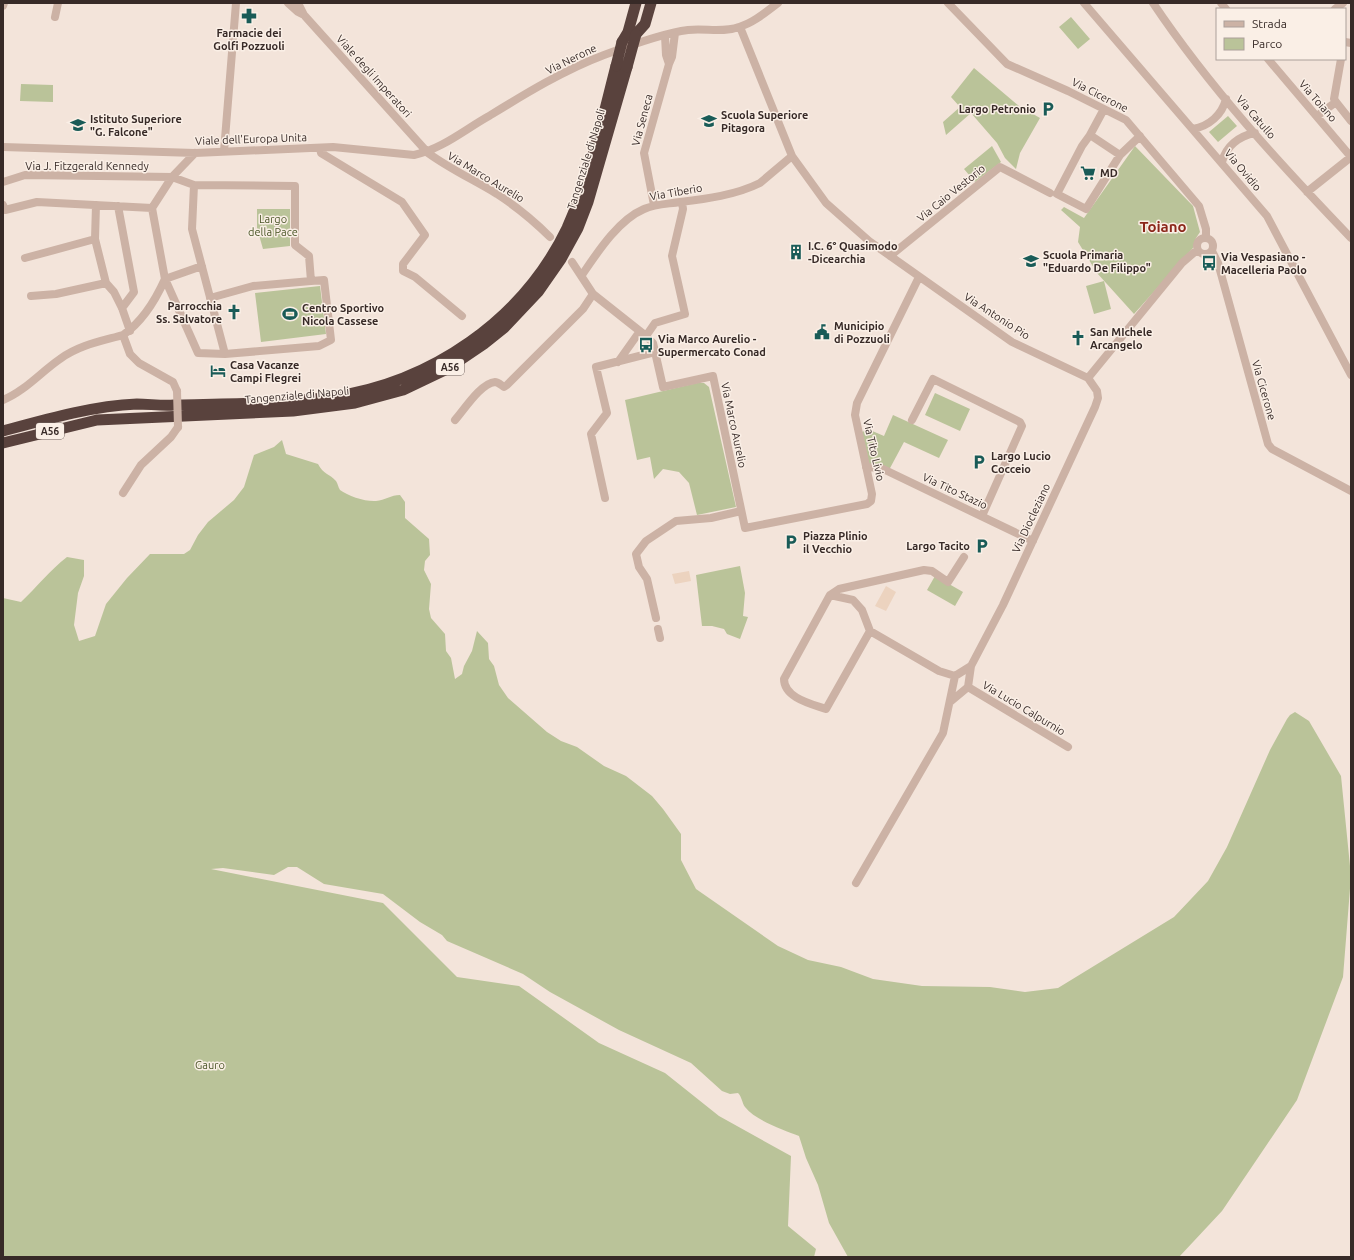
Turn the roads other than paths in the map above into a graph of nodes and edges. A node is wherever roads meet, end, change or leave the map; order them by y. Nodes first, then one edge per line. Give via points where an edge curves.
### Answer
1 (4, 3) edge
2 (58, 3) edge
3 (236, 3) edge
4 (288, 3) edge
5 (298, 3) edge
6 (629, 3) edge
7 (636, 3) edge
8 (644, 3) edge
9 (651, 3) edge
10 (778, 3) edge
11 (948, 3) edge
12 (1084, 3) edge
13 (1153, 3) edge
14 (3, 6) edge
15 (304, 15) junction
16 (55, 17) dead end
17 (740, 27) junction
18 (675, 33) junction
19 (636, 34) junction
20 (665, 36) junction
21 (622, 42) junction
22 (1269, 60) edge
23 (1341, 60) edge
24 (669, 64) junction
25 (622, 67) junction
26 (1226, 99) junction
27 (1336, 102) junction
28 (1104, 109) junction
29 (1317, 116) junction
30 (1351, 120) edge
31 (1192, 129) junction
32 (1255, 133) junction
33 (1090, 135) junction
34 (1140, 136) junction
35 (3, 147) edge
36 (320, 148) junction
37 (224, 151) junction
38 (428, 152) junction
39 (195, 153) junction
40 (1120, 155) junction
41 (792, 156) junction
42 (1351, 157) edge
43 (1222, 162) junction
44 (172, 177) junction
45 (3, 182) edge
46 (194, 185) junction
47 (1307, 192) junction
48 (1050, 193) dead end
49 (682, 202) junction
50 (3, 204) edge
51 (96, 205) junction
52 (118, 206) junction
53 (654, 206) junction
54 (152, 208) junction
55 (550, 237) dead end
56 (1206, 238) junction
57 (1351, 238) edge
58 (95, 239) junction
59 (1197, 250) junction
60 (1212, 251) junction
61 (890, 256) junction
62 (25, 258) dead end
63 (572, 262) dead end
64 (202, 266) junction
65 (582, 275) junction
66 (919, 277) junction
67 (166, 279) junction
68 (311, 281) junction
69 (106, 283) junction
70 (593, 294) junction
71 (31, 296) dead end
72 (210, 298) junction
73 (122, 308) junction
74 (462, 316) dead end
75 (127, 333) junction
76 (643, 333) junction
77 (655, 352) junction
78 (225, 354) junction
79 (618, 362) junction
80 (1351, 375) edge
81 (1088, 378) junction
82 (3, 400) edge
83 (455, 420) dead end
84 (912, 420) dead end
85 (3, 431) edge
86 (3, 443) edge
87 (866, 467) junction
88 (1351, 491) edge
89 (123, 493) dead end
90 (605, 498) dead end
91 (741, 511) junction
92 (982, 516) junction
93 (745, 528) joint
94 (1033, 541) junction
95 (964, 557) dead end
96 (830, 595) junction
97 (656, 618) dead end
98 (658, 629) dead end
99 (870, 631) junction
100 (660, 638) dead end
101 (971, 666) junction
102 (955, 676) junction
103 (968, 687) junction
104 (950, 702) junction
105 (1068, 747) dead end
106 (856, 883) dead end

1 - 14 street
2 - 16 street
3 - 37 street
4 - 15 street, Viale degli Imperatori
5 - 15 street, Viale degli Imperatori
6 - 21 highway via 621,35
7 - 21 highway, Tangenziale di Napoli / A56 via 628,32
8 - 19 highway, Tangenziale di Napoli / A56
9 - 19 highway via 644,24
10 - 17 street
11 - 28 street, Via Cicerone via 1007,64
12 - 31 street, Via Ovidio
13 - 26 street, Via Catullo via 1195,63
15 - 38 street, Viale degli Imperatori
17 - 18 street, Via Nerone
17 - 41 street, Via Antonio Pio
18 - 20 street, Via Nerone
18 - 24 street, Via Seneca
19 - 25 highway, Tangenziale di Napoli / A56, bridge
20 - 24 street, Via Seneca
20 - 38 street, Via Nerone via 605,54 578,66
21 - 25 highway, Tangenziale di Napoli / A56, bridge
22 - 29 street, Via Toiano
23 - 27 street via 1334,99
24 - 53 street, Via Seneca via 644,153
25 - 85 highway, Tangenziale di Napoli / A56 via 584,183 567,227 552,254 524,293 503,315 480,335 440,361 380,386 330,397 172,405 138,404 96,409
25 - 86 highway, Tangenziale di Napoli / A56 via 588,202 578,228 561,259 538,292 508,324 447,369 402,390 355,403 293,410 97,420
26 - 31 street via 1220,112 1207,124
26 - 32 street, Via Catullo
27 - 29 street
27 - 30 street
28 - 33 street
28 - 34 street, Via Cicerone via 1126,120
29 - 42 street, Via Toiano
31 - 43 street, Via Ovidio
32 - 43 street via 1236,141 1226,150
32 - 47 street, Via Catullo
33 - 40 street
33 - 40 street via 1057,194 1086,209
34 - 40 street
34 - 56 street, Via Cicerone via 1199,206
35 - 39 street, Viale dell'Europa Unita
36 - 37 street, Viale dell'Europa Unita
36 - 38 street, Viale dell'Europa Unita via 414,155
36 - 74 street via 321,153 402,202 424,234 402,264 403,271 415,277
37 - 39 street, Viale dell'Europa Unita
38 - 55 street, Via Marco Aurelio via 446,167 512,204
39 - 44 street
41 - 49 street, Via Tiberio via 754,186
41 - 61 street, Via Antonio Pio via 826,203
42 - 47 street
43 - 80 street, Via Ovidio via 1271,222
44 - 45 street, Via J. Fitzgerald Kennedy via 25,175
44 - 46 street, Via J. Fitzgerald Kennedy
44 - 54 street
46 - 64 street via 192,229
46 - 68 street via 295,186 295,245 309,256
47 - 57 street, Via Catullo
48 - 61 street, Via Caio Vestorio via 1000,167
49 - 53 street, Via Tiberio
49 - 76 street via 683,209 672,256 685,314 655,323
50 - 51 street via 5,210 37,202
51 - 52 street
51 - 58 street
52 - 54 street
52 - 73 street via 134,292
53 - 65 street, Via Tiberio via 643,209 623,224 596,253
54 - 67 street
56 - 59 street via 1199,240
56 - 60 street via 1212,243
58 - 62 street
58 - 69 street
59 - 60 street via 1204,255
59 - 81 street via 1182,263
60 - 88 street, Via Cicerone via 1218,263 1268,444 1272,449
61 - 66 street, Via Antonio Pio
63 - 65 street, Via Marco Aurelio
64 - 67 street
64 - 72 street
65 - 70 street, Via Marco Aurelio
66 - 81 street, Via Antonio Pio via 1012,342
66 - 87 street, Via Tito Livio via 857,403 854,415
67 - 75 street via 156,299
67 - 78 street via 198,353
68 - 72 street via 252,286
68 - 78 street via 324,280 331,340 319,346
69 - 71 street via 56,294
69 - 73 street
70 - 76 street, Via Marco Aurelio
70 - 83 street via 583,309 507,385 504,387 494,382 482,389
72 - 78 street
73 - 75 street
75 - 82 street via 79,348 61,358 15,396
75 - 89 street, bridge via 130,354 139,363 173,382 177,391 178,427 141,465
76 - 77 street, Via Marco Aurelio via 653,344
76 - 79 street
77 - 79 street
77 - 91 street, Via Marco Aurelio via 663,387 713,376
79 - 90 street via 596,367 607,413 592,434
81 - 94 street, Via Diocleziano via 1097,391 1096,407
84 - 92 street via 933,379 1020,422 1022,426
87 - 92 street, Via Tito Stazio via 881,468
87 - 93 street, Via Tito Livio via 872,494 871,501 867,504
91 - 93 street, Via Marco Aurelio
91 - 97 street via 711,518 676,521 646,541 636,554 639,567 647,579
92 - 94 street, Via Tito Stazio
94 - 101 street, Via Diocleziano
95 - 96 street via 948,582 932,571 924,570 839,589
96 - 99 street via 853,600 862,610
96 - 99 street via 784,679 787,690 802,700 826,709
98 - 100 street
99 - 102 street via 939,671
101 - 102 street
101 - 103 street, Via Diocleziano
102 - 104 street
103 - 104 street
103 - 105 street, Via Lucio Calpurnio
104 - 106 street via 943,733

